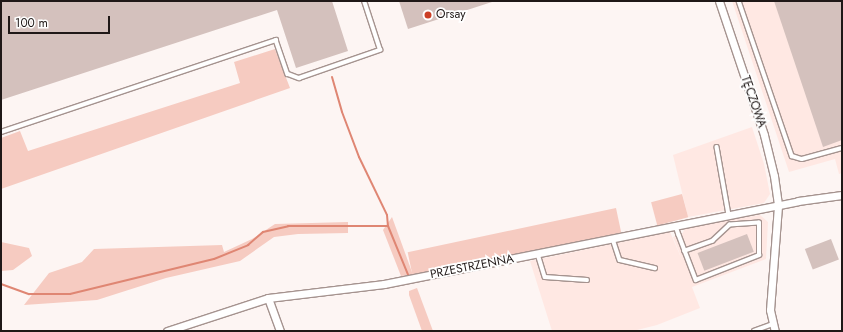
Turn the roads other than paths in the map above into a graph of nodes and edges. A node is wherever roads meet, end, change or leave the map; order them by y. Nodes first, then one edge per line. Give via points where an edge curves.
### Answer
1 (364, 1) edge
2 (719, 1) edge
3 (739, 1) edge
4 (1, 132) edge
5 (717, 147) dead end
6 (842, 148) edge
7 (842, 195) edge
8 (778, 206) junction
9 (729, 216) junction
10 (676, 226) junction
11 (613, 239) junction
12 (685, 252) junction
13 (538, 254) junction
14 (655, 268) dead end
15 (588, 280) dead end
16 (268, 298) junction
17 (774, 327) edge
18 (167, 331) edge
19 (280, 331) edge
20 (754, 331) edge

1 - 4 lane via 380,50 299,78 288,74 276,40
2 - 8 street, TĘCZOWA via 771,159
3 - 6 lane via 792,156 802,159
5 - 9 lane
7 - 8 street, PRZESTRZENNA
8 - 9 street, PRZESTRZENNA
8 - 17 street, TĘCZOWA via 770,310
9 - 10 street, PRZESTRZENNA
10 - 11 street, PRZESTRZENNA
10 - 12 lane
11 - 13 street, PRZESTRZENNA
11 - 14 lane via 620,260
12 - 12 lane via 696,280 759,255 759,223 730,224 713,241
13 - 15 lane via 545,277
13 - 16 street, PRZESTRZENNA via 384,284
16 - 18 street, PRZESTRZENNA
16 - 19 street
17 - 20 lane

